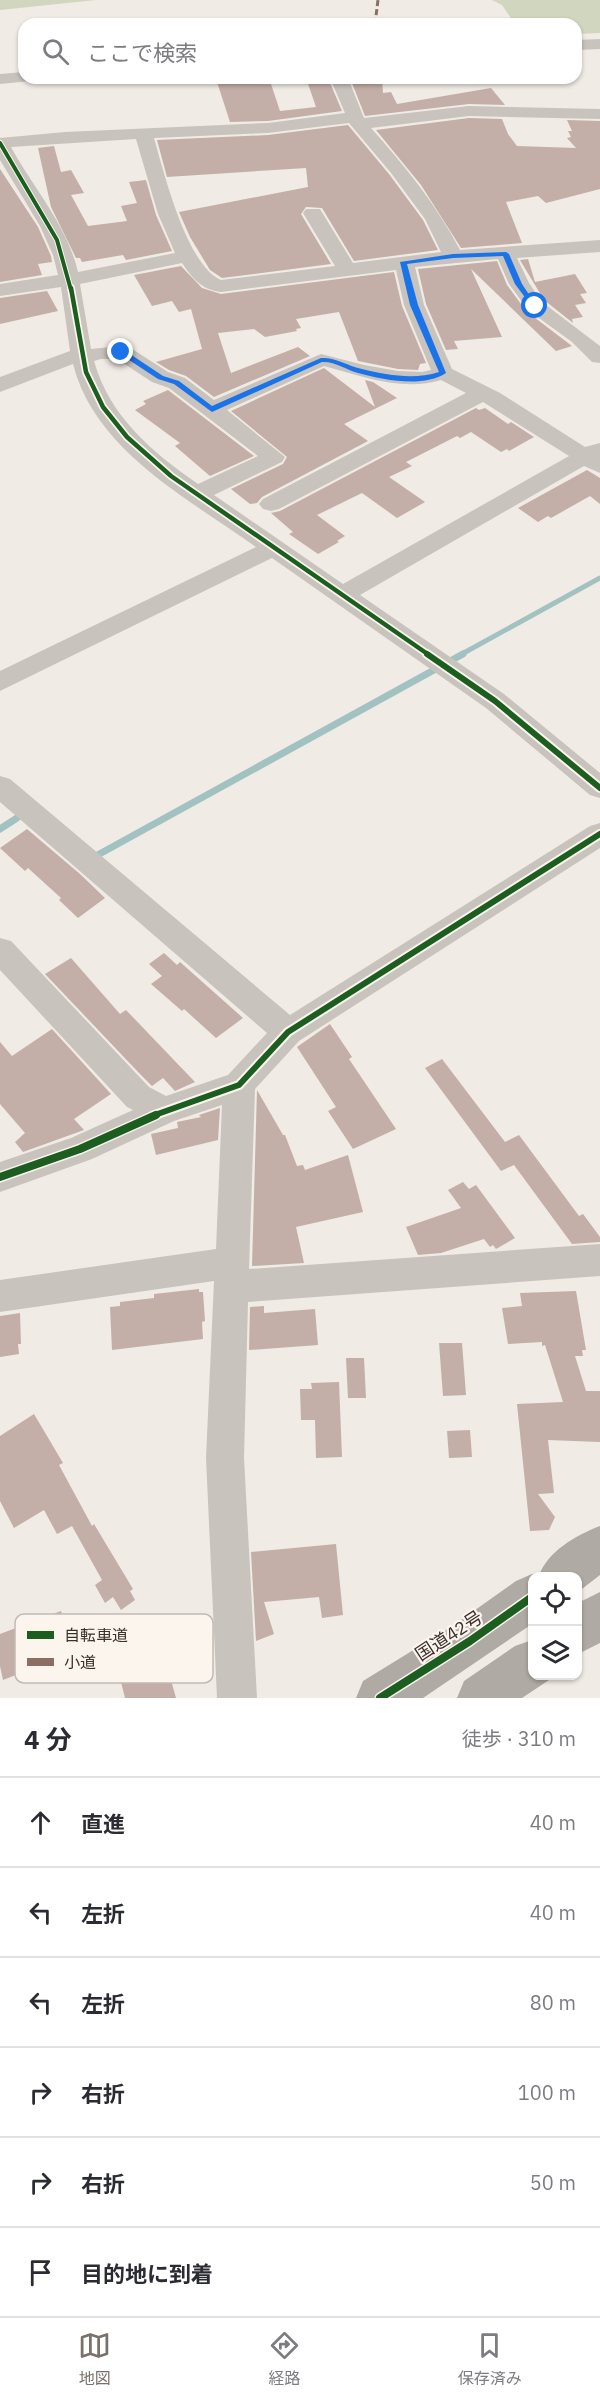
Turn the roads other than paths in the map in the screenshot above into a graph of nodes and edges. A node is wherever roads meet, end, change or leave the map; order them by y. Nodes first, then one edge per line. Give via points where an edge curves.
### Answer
1 (600, 44) edge
2 (582, 45) edge
3 (18, 78) edge
4 (0, 79) edge
5 (341, 84) edge
6 (600, 114) edge
7 (356, 120) junction
8 (143, 133) junction
9 (0, 143) edge
10 (313, 213) dead end
11 (600, 246) edge
12 (506, 254) junction
13 (188, 255) junction
14 (453, 256) junction
15 (404, 262) junction
16 (348, 271) junction
17 (69, 279) junction
18 (0, 290) edge
19 (82, 356) junction
20 (600, 357) edge
21 (443, 373) junction
22 (0, 385) edge
23 (483, 393) junction
24 (212, 409) junction
25 (595, 457) edge
26 (196, 494) junction
27 (271, 504) dead end
28 (273, 548) junction
29 (342, 595) junction
30 (0, 682) edge
31 (0, 786) edge
32 (600, 789) edge
33 (600, 834) edge
34 (0, 950) edge
35 (288, 1032) junction
36 (238, 1085) junction
37 (164, 1111) junction
38 (5, 1167) edge
39 (600, 1260) edge
40 (232, 1275) junction
41 (0, 1296) edge
42 (600, 1548) edge
43 (567, 1572) edge
44 (528, 1600) edge
45 (600, 1615) edge
46 (582, 1628) edge
47 (528, 1666) edge
48 (237, 1698) edge
49 (380, 1698) edge
50 (481, 1698) edge

1 - 2 street
3 - 4 street
5 - 7 street
6 - 7 street via 469,111
7 - 8 street
7 - 14 street via 428,211
8 - 9 street
8 - 13 street via 164,206
9 - 17 street via 51,228
10 - 16 street
11 - 12 street
12 - 14 street
12 - 20 street via 519,284 535,306
13 - 16 street via 203,277 221,287
13 - 17 street
14 - 15 street
15 - 16 street
15 - 21 street via 414,305
17 - 18 street
17 - 19 street
19 - 22 street
19 - 24 street via 121,352 177,383
19 - 26 street via 94,392 123,433 159,468
21 - 23 street
21 - 24 street via 423,379 398,378 321,360
23 - 25 street
23 - 27 street
24 - 26 street via 274,457
25 - 29 street
26 - 28 street
28 - 29 street
28 - 30 street
29 - 32 street via 495,701
31 - 35 street
33 - 35 street
34 - 37 street via 138,1096
35 - 36 street
36 - 37 street
36 - 40 street
37 - 38 street via 80,1149
39 - 40 street
40 - 41 street
40 - 48 street via 225,1458
42 - 43 highway
44 - 49 highway, 国道42号
45 - 46 highway
47 - 50 highway

